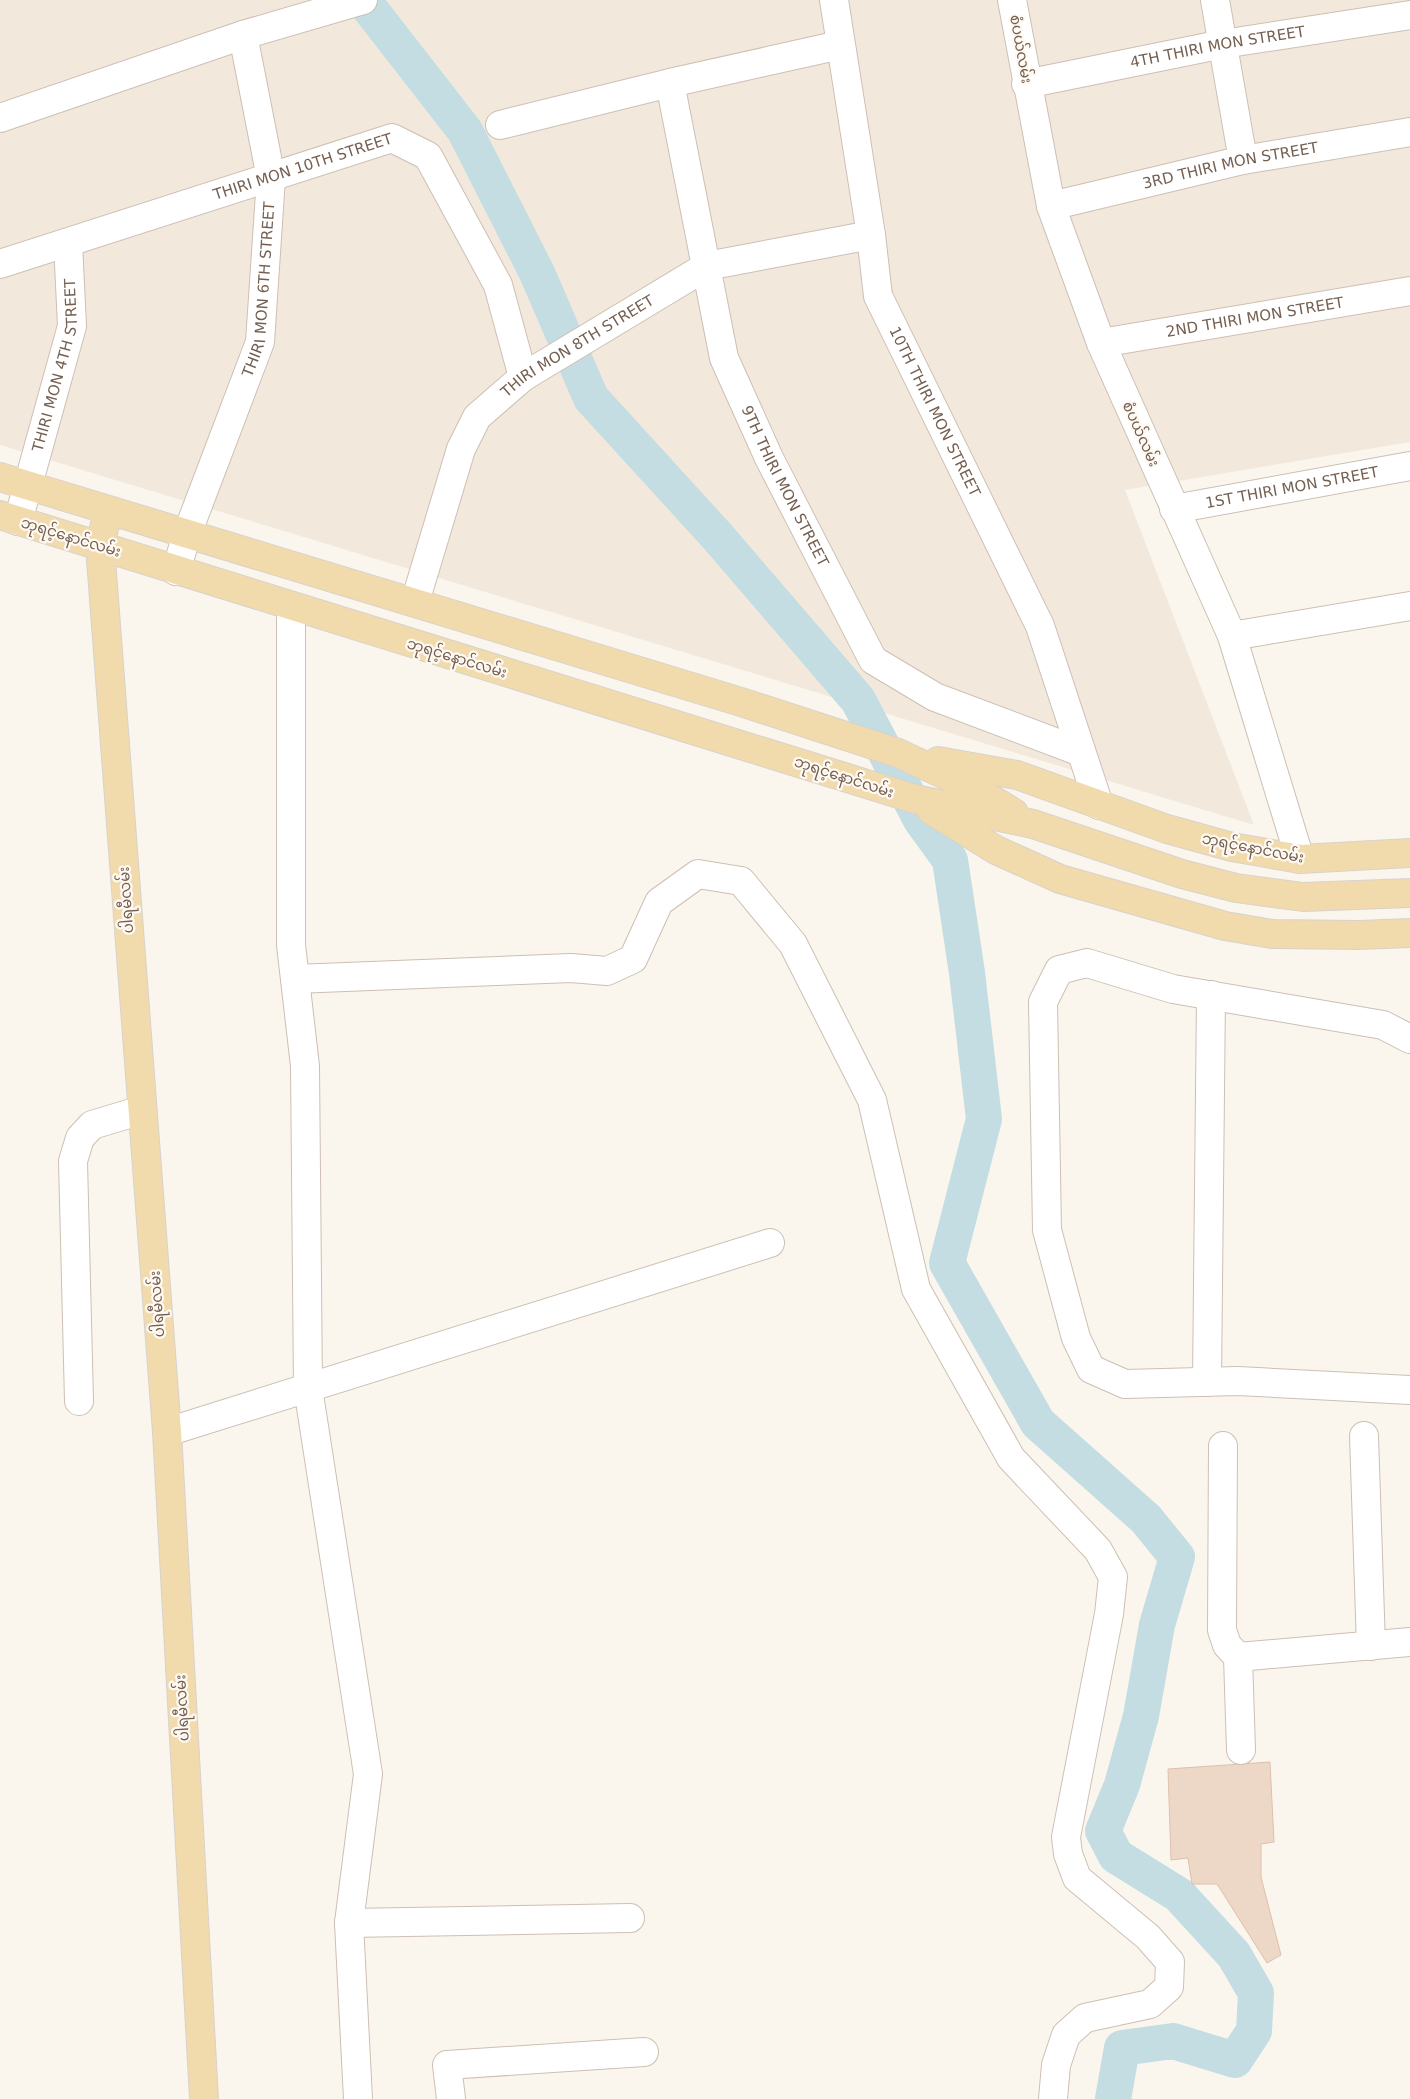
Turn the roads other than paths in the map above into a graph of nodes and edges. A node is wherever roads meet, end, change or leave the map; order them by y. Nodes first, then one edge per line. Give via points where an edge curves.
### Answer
1 (363, 0) edge
2 (834, 0) edge
3 (1012, 0) edge
4 (1215, 0) edge
5 (1410, 15) edge
6 (243, 35) junction
7 (1223, 44) junction
8 (840, 45) junction
9 (670, 83) junction
10 (1026, 84) junction
11 (0, 118) edge
12 (500, 125) dead end
13 (1410, 132) edge
14 (1243, 160) junction
15 (271, 178) junction
16 (1051, 206) junction
17 (871, 235) junction
18 (68, 243) junction
19 (0, 264) edge
20 (707, 266) junction
21 (1410, 291) edge
22 (1101, 343) junction
23 (523, 377) junction
24 (1410, 466) edge
25 (0, 477) edge
26 (27, 485) junction
27 (1174, 509) junction
28 (108, 511) junction
29 (9, 518) edge
30 (187, 534) junction
31 (100, 546) junction
32 (284, 563) junction
33 (176, 571) junction
34 (415, 602) junction
35 (281, 603) junction
36 (1410, 606) edge
37 (1232, 636) junction
38 (1081, 752) junction
39 (898, 753) junction
40 (915, 800) junction
41 (1099, 805) junction
42 (1032, 824) junction
43 (1407, 852) edge
44 (1300, 859) junction
45 (1410, 893) edge
46 (1410, 933) edge
47 (295, 979) junction
48 (1211, 995) junction
49 (1410, 1039) edge
50 (142, 1110) junction
51 (770, 1243) dead end
52 (1207, 1382) junction
53 (308, 1388) junction
54 (1410, 1390) edge
55 (79, 1401) dead end
56 (167, 1432) junction
57 (1364, 1436) dead end
58 (1223, 1446) dead end
59 (1410, 1642) edge
60 (1371, 1646) junction
61 (1238, 1657) junction
62 (1241, 1750) dead end
63 (630, 1918) dead end
64 (349, 1923) junction
65 (644, 2052) dead end
66 (204, 2099) edge
67 (358, 2099) edge
68 (451, 2099) edge
69 (1053, 2099) edge

1 - 6 street
2 - 8 street, 10TH THIRI MON STREET
3 - 10 street, စံပယ်လမ်း
4 - 7 street
5 - 7 street, 4TH THIRI MON STREET
6 - 11 street
6 - 15 street, THIRI MON 6TH STREET
7 - 10 street, 4TH THIRI MON STREET
7 - 14 street
8 - 9 street
8 - 17 street, 10TH THIRI MON STREET
9 - 12 street
9 - 20 street, 9TH THIRI MON STREET
10 - 16 street, စံပယ်လမ်း
13 - 14 street, 3RD THIRI MON STREET
14 - 16 street, 3RD THIRI MON STREET
15 - 18 street, THIRI MON 10TH STREET
15 - 23 street, THIRI MON 10TH STREET via 392,138 428,156 498,285
15 - 30 street, THIRI MON 6TH STREET via 260,342
16 - 22 street, စံပယ်လမ်း
17 - 20 street, THIRI MON 8TH STREET
17 - 38 street, 10TH THIRI MON STREET via 878,296 1040,626
18 - 19 street, THIRI MON 10TH STREET
18 - 26 street, THIRI MON 4TH STREET via 72,326
20 - 23 street, THIRI MON 8TH STREET
20 - 38 street, 9TH THIRI MON STREET via 724,358 769,458 874,660 935,697
21 - 22 street, 2ND THIRI MON STREET
22 - 27 street, စံပယ်လမ်း
23 - 34 street, THIRI MON 8TH STREET via 477,417 465,441
24 - 27 street, 1ST THIRI MON STREET
25 - 26 main road, ဘုရင့်နောင်လမ်း
26 - 28 main road, ဘုရင့်နောင်လမ်း
26 - 29 street, THIRI MON 4TH STREET
27 - 37 street, စံပယ်လမ်း
28 - 30 main road, ဘုရင့်နောင်လမ်း
28 - 31 main road, ပါရမီလမ်း
29 - 31 main road, ဘုရင့်နောင်လမ်း
30 - 32 main road, ဘုရင့်နောင်လမ်း
30 - 33 street, THIRI MON 6TH STREET
31 - 33 main road, ဘုရင့်နောင်လမ်း
31 - 50 main road, ပါရမီလမ်း
32 - 34 main road, ဘုရင့်နောင်လမ်း
32 - 35 main road
33 - 35 main road, ဘုရင့်နောင်လမ်း
34 - 39 main road, ဘုရင့်နောင်လမ်း
35 - 40 main road, ဘုရင့်နောင်လမ်း
35 - 47 street
36 - 37 street
37 - 44 street, စံပယ်လမ်း
38 - 41 street, 10TH THIRI MON STREET
39 - 41 main road, ဘုရင့်နောင်လမ်း via 1017,775
39 - 42 main road, ဘုရင့်နောင်လမ်း via 973,788
40 - 42 main road, ဘုရင့်နောင်လမ်း
40 - 46 main road, ဘုရင့်နောင်လမ်း via 996,850 1060,879 1172,912 1272,934
41 - 44 main road, ဘုရင့်နောင်လမ်း via 1232,847
42 - 45 main road, ဘုရင့်နောင်လမ်း via 1182,874 1236,888 1303,897
43 - 44 main road, ဘုရင့်နောင်လမ်း
47 - 53 street via 304,1066
47 - 69 street via 571,968 607,972 633,959 659,902 698,874 740,882 793,944 872,1100 916,1289 1011,1458 1098,1550 1113,1577 1109,1614 1066,1837 1068,1854 1077,1878 1148,1937 1170,1962 1169,1987 1150,2004 1085,2018 1066,2035 1056,2065
48 - 49 street via 1382,1025
48 - 52 street
48 - 52 street via 1174,989 1087,963 1059,970 1043,1002 1047,1230 1076,1338 1091,1369 1125,1384
50 - 55 street via 92,1126 80,1138 73,1161
50 - 56 main road, ပါရမီလမ်း
51 - 53 street
52 - 54 street
53 - 56 street
53 - 64 street via 368,1774
56 - 66 main road, ပါရမီလမ်း
57 - 60 street
58 - 61 street via 1222,1630 1227,1644
59 - 60 street
60 - 61 street
61 - 62 street
63 - 64 street
64 - 67 street
65 - 68 street via 447,2065

